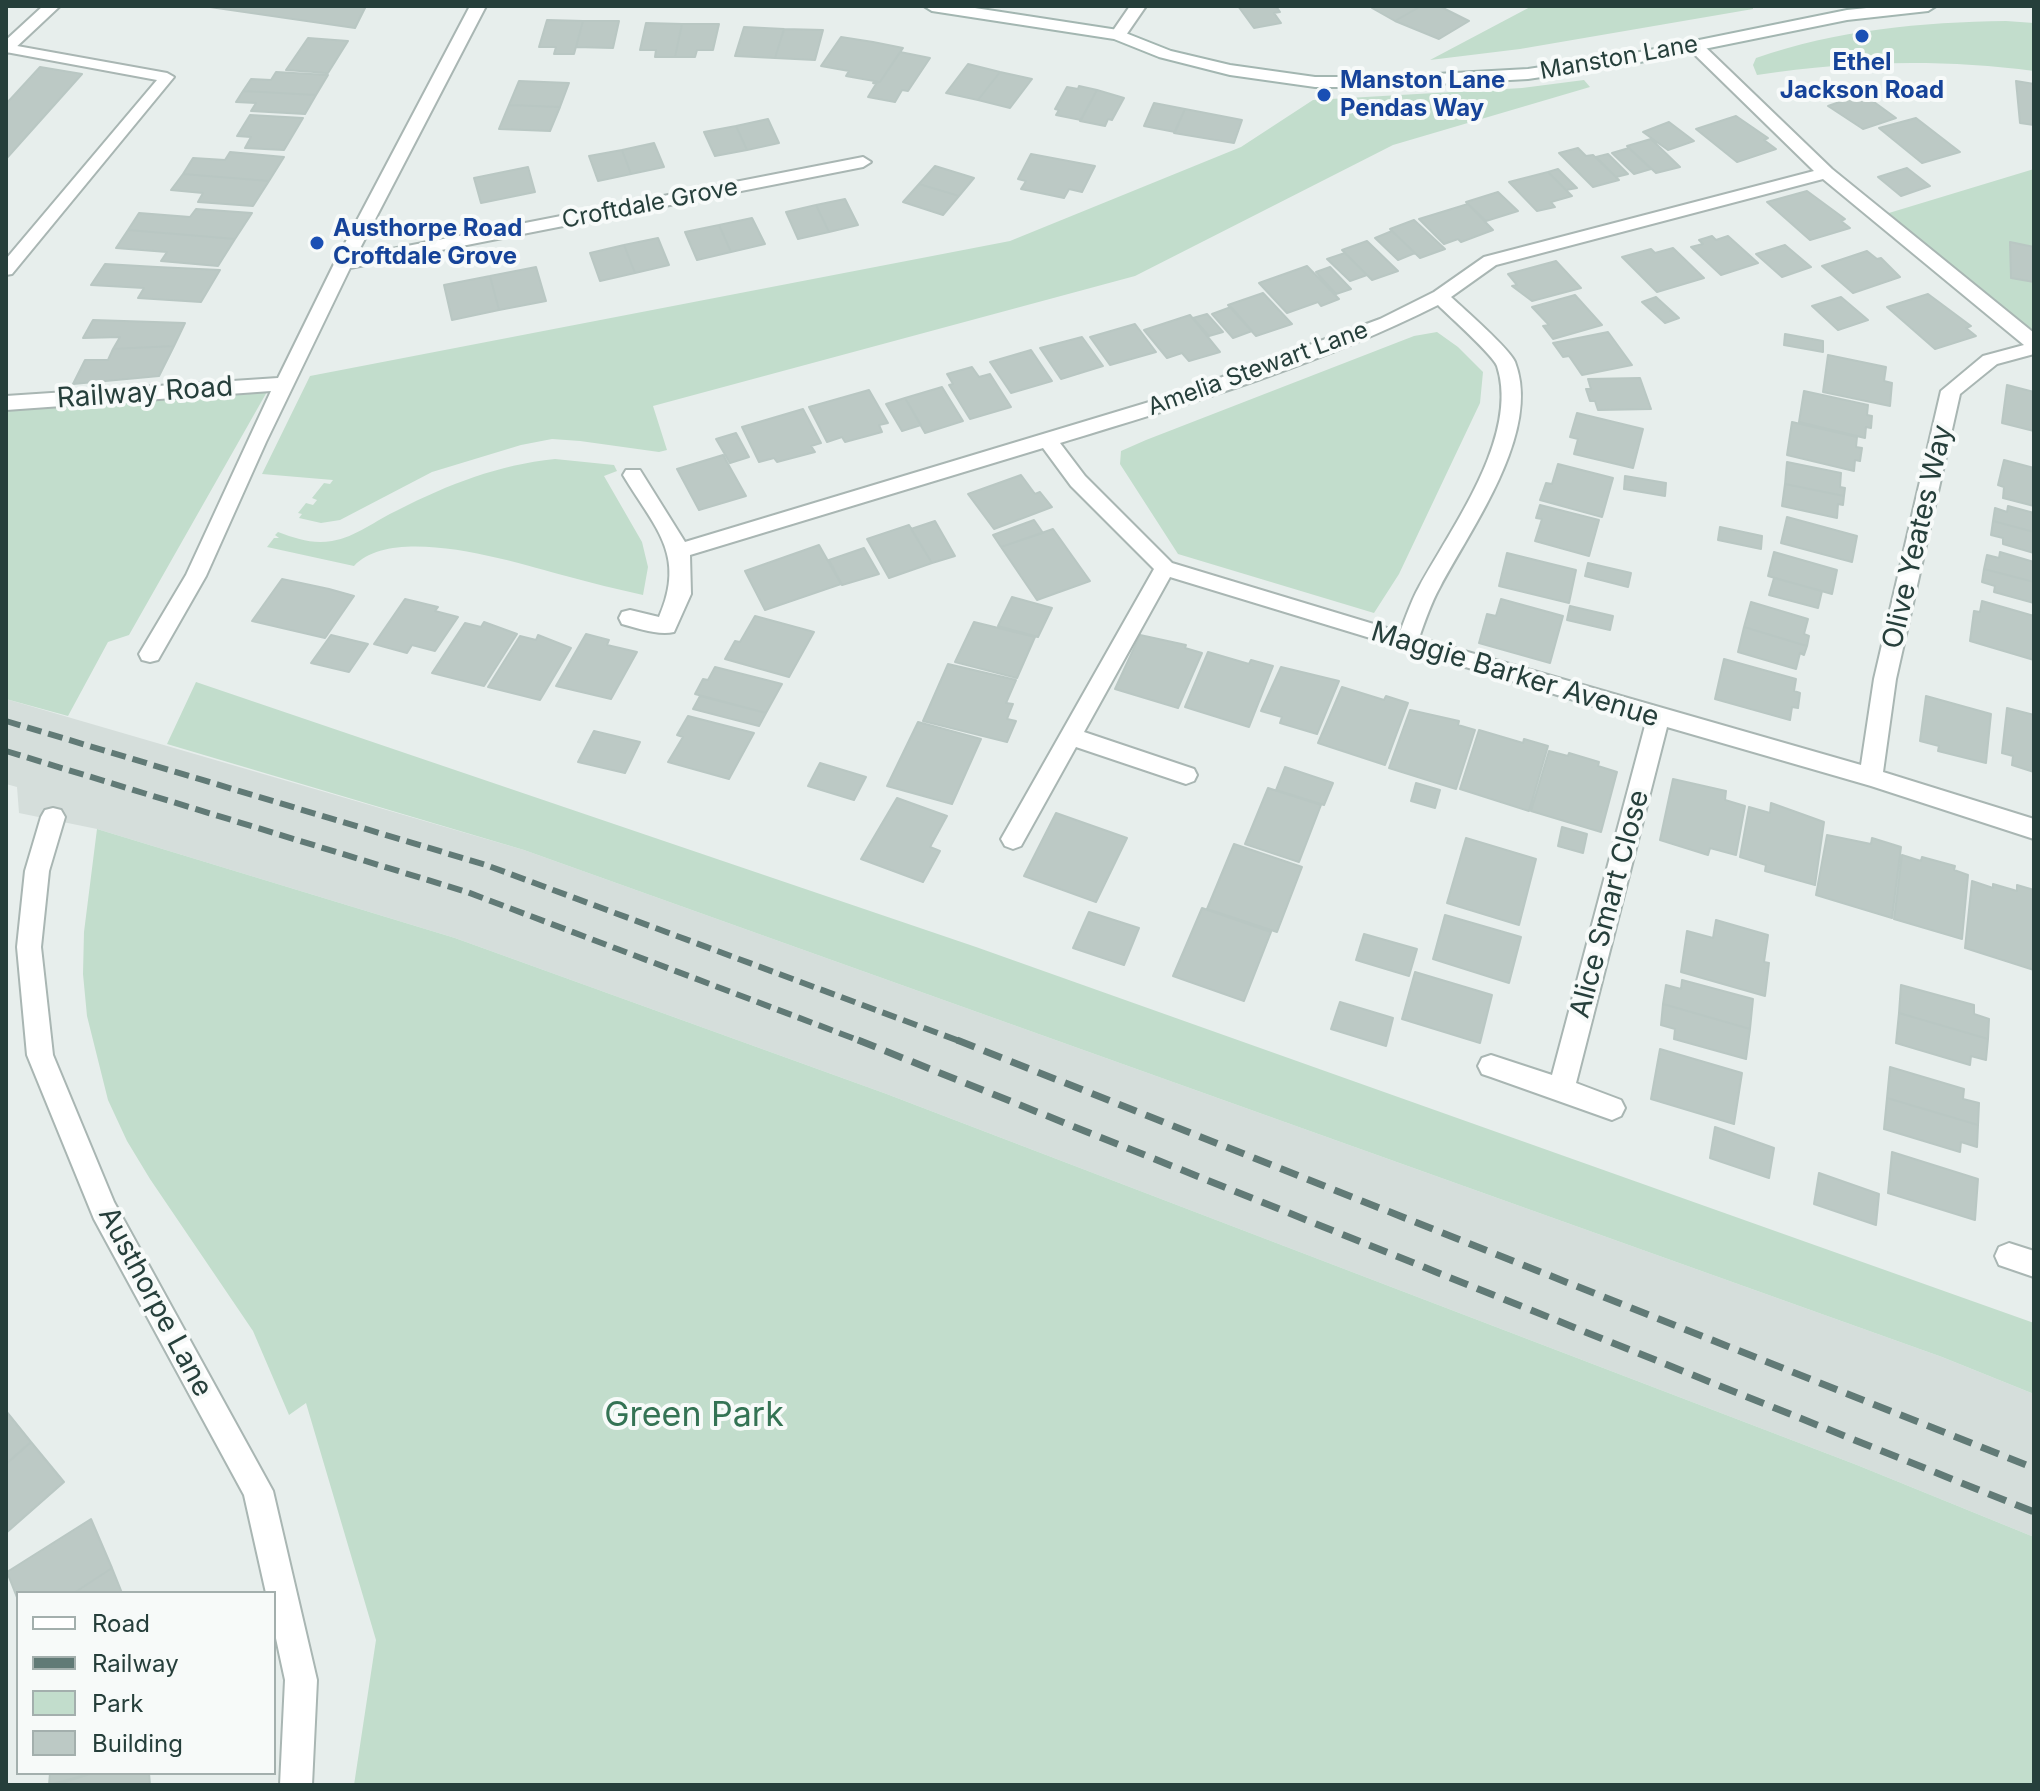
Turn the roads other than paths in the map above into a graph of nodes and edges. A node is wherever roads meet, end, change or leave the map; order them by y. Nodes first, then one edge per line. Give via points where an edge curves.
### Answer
1 (52, 6) edge
2 (478, 6) edge
3 (932, 6) edge
4 (1138, 6) edge
5 (1928, 6) edge
6 (1118, 35) junction
7 (1695, 46) junction
8 (6, 48) edge
9 (863, 162) dead end
10 (1826, 173) junction
11 (343, 264) junction
12 (6, 270) edge
13 (1440, 296) junction
14 (2034, 345) edge
15 (285, 384) junction
16 (6, 403) edge
17 (1047, 439) junction
18 (633, 475) dead end
19 (680, 551) junction
20 (1165, 568) junction
21 (630, 618) dead end
22 (1406, 643) junction
23 (150, 654) dead end
24 (1658, 718) junction
25 (1068, 736) junction
26 (1186, 775) dead end
27 (1871, 777) junction
28 (53, 817) dead end
29 (2034, 829) edge
30 (1013, 839) dead end
31 (1491, 1066) dead end
32 (1561, 1090) junction
33 (1612, 1108) dead end
34 (296, 1785) edge

1 - 8 street
2 - 11 street
3 - 6 street, Manston Lane
4 - 6 street
5 - 7 street, Manston Lane via 1847,15
6 - 7 street, Manston Lane via 1189,61 1315,82 1528,74
7 - 10 street
8 - 12 lane via 167,77
9 - 11 street, Croftdale Grove
10 - 13 street, Amelia Stewart Lane via 1490,261
10 - 14 street
11 - 15 street
13 - 17 street, Amelia Stewart Lane via 1300,357
13 - 22 street via 1506,362 1512,406 1502,447 1427,591
14 - 27 street, Olive Yeates Way via 1990,360 1951,391 1885,679
15 - 16 street, Railway Road
15 - 23 street via 196,576
17 - 19 street, Amelia Stewart Lane
17 - 20 street, Maggie Barker Avenue via 1078,481
18 - 19 street
19 - 21 street via 680,594 666,626
20 - 22 street, Maggie Barker Avenue
20 - 25 street
22 - 24 street, Maggie Barker Avenue
24 - 27 street, Maggie Barker Avenue
24 - 32 street, Alice Smart Close
25 - 26 street
25 - 30 street
27 - 29 street, Maggie Barker Avenue
28 - 34 street, Austhorpe Lane via 37,871 29,947 40,1055 104,1210 258,1491 301,1680
31 - 32 street
32 - 33 street

